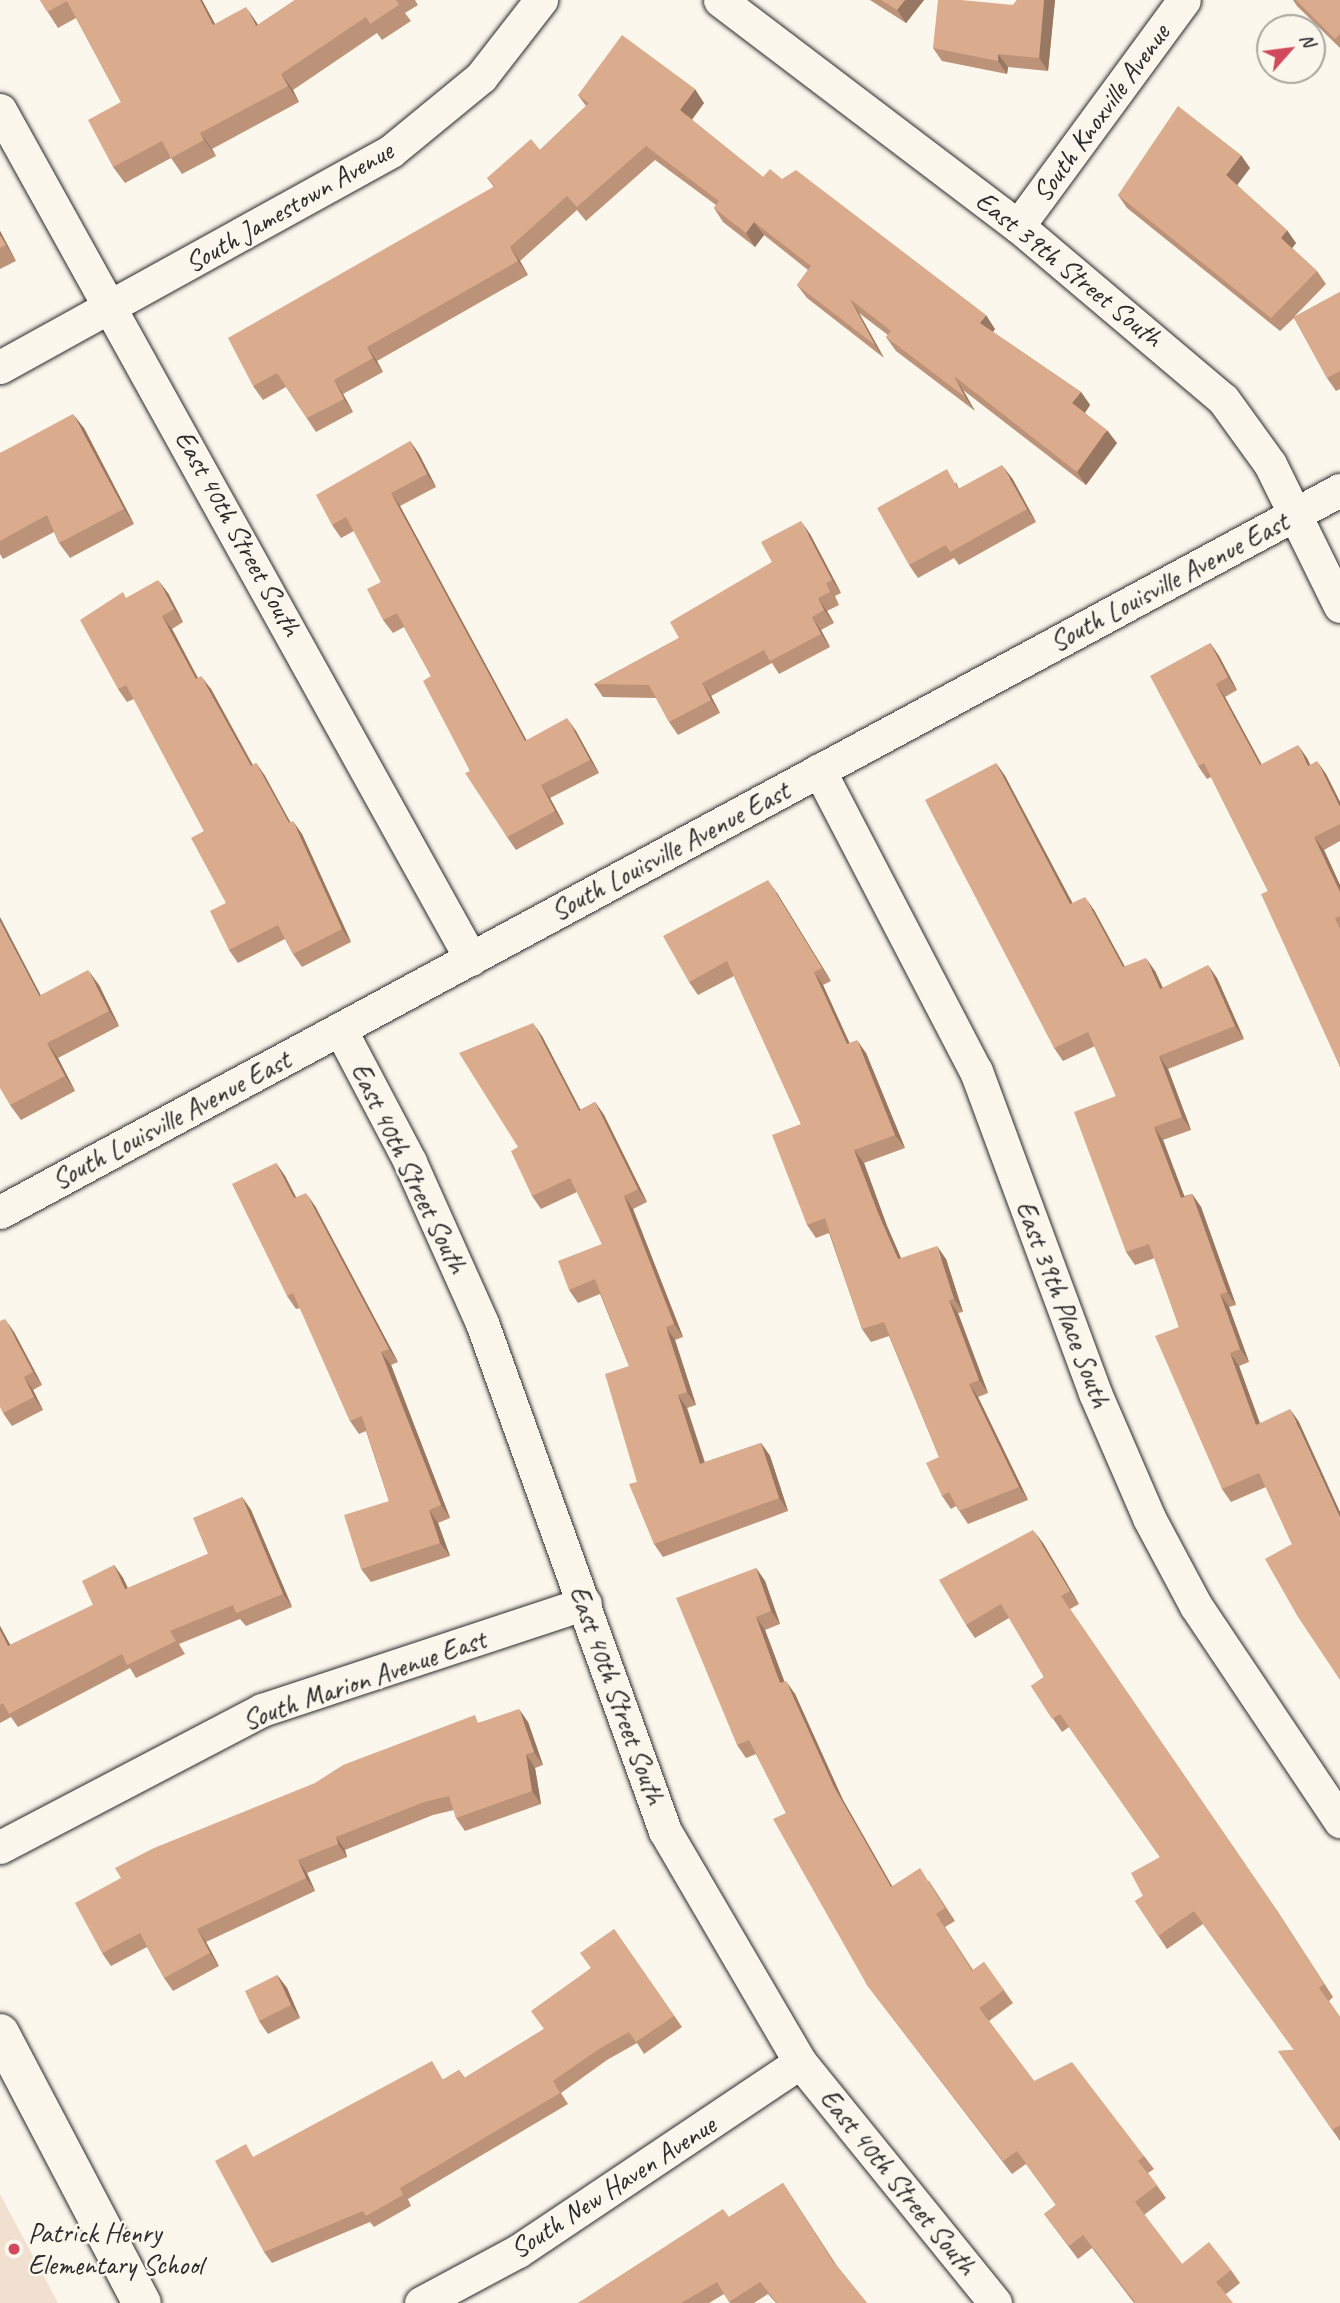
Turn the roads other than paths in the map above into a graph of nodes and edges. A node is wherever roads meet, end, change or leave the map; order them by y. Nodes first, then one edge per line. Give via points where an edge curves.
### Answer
1 (541, 0) edge
2 (720, 0) edge
3 (1184, 0) edge
4 (0, 110) edge
5 (1018, 226) junction
6 (112, 308) junction
7 (0, 368) edge
8 (1340, 490) edge
9 (1294, 515) junction
10 (1340, 606) edge
11 (819, 770) junction
12 (471, 959) junction
13 (340, 1029) junction
14 (0, 1212) edge
15 (585, 1604) junction
16 (1340, 1821) edge
17 (0, 1847) edge
18 (0, 2033) edge
19 (800, 2062) junction
20 (142, 2303) edge
21 (421, 2303) edge
22 (995, 2303) edge

1 - 6 street, South Jamestown Avenue via 481,77 391,152
2 - 5 street, East 39th Street South
3 - 5 street, South Knoxville Avenue
4 - 6 street, East 40th Street South
5 - 9 street, East 39th Street South via 1223,399 1270,464
6 - 7 street, South Jamestown Avenue
6 - 12 street, East 40th Street South
8 - 9 street, South Louisville Avenue East
9 - 10 street, East 39th Street South
9 - 11 street, South Louisville Avenue East
11 - 12 street, South Louisville Avenue East
11 - 16 street, East 39th Place South via 976,1071 1149,1518 1196,1606
12 - 13 street, South Louisville Avenue East
13 - 14 street, South Louisville Avenue East
13 - 15 street, East 40th Street South via 477,1310
15 - 17 street, South Marion Avenue East via 262,1710
15 - 19 street, East 40th Street South via 665,1831
18 - 20 main road
19 - 21 street, South New Haven Avenue via 518,2251
19 - 22 street, East 40th Street South

